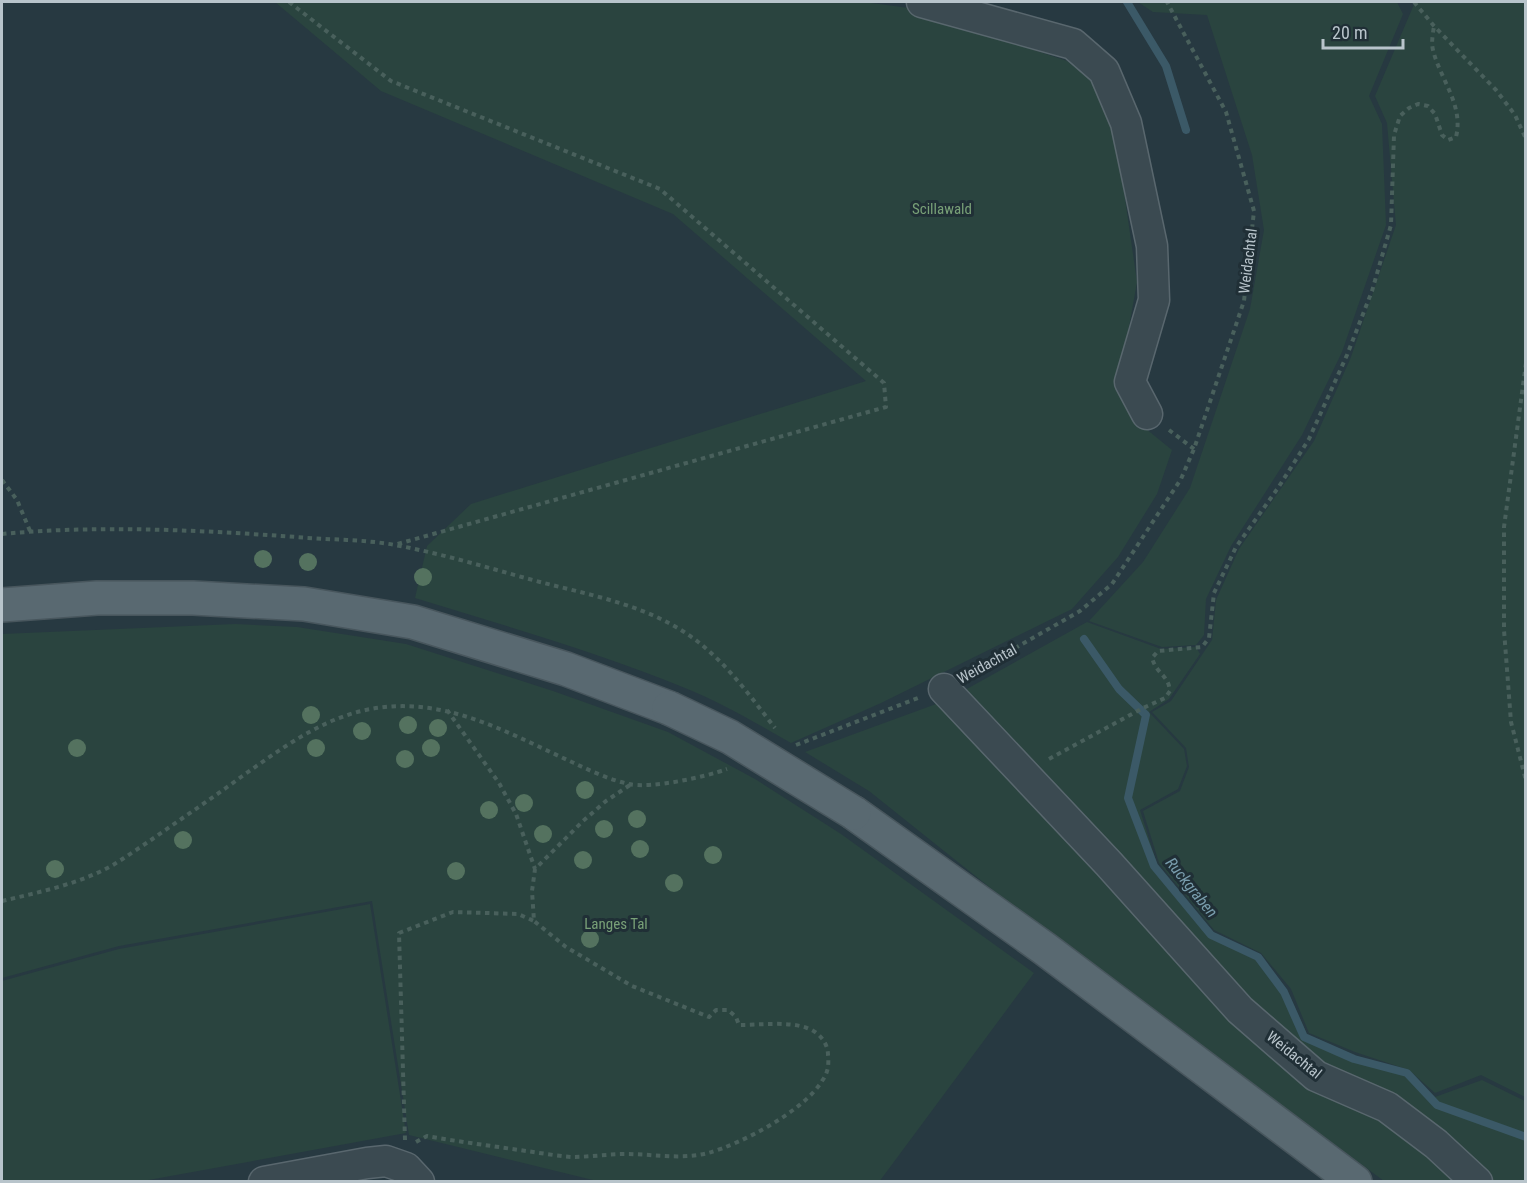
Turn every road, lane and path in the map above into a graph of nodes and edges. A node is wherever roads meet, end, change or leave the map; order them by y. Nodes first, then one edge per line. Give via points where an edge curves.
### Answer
1 (289, 2) edge
2 (922, 2) edge
3 (1167, 2) edge
4 (1414, 2) edge
5 (1007, 13) edge
6 (1434, 26) junction
7 (1526, 139) edge
8 (1526, 363) edge
9 (1147, 414) dead end
10 (2, 480) edge
11 (30, 531) junction
12 (2, 534) edge
13 (394, 545) junction
14 (2, 605) edge
15 (944, 689) junction
16 (447, 710) junction
17 (776, 729) dead end
18 (790, 747) dead end
19 (728, 769) dead end
20 (1023, 774) junction
21 (1526, 781) edge
22 (630, 785) junction
23 (536, 869) junction
24 (2, 901) edge
25 (534, 921) junction
26 (410, 1166) edge
27 (264, 1182) edge
28 (1354, 1182) edge
29 (1477, 1182) edge

1 - 13 path via 391,81 660,189 884,383 886,407
2 - 5 street
3 - 15 path, Weidachtal via 1226,112 1254,211 1244,301 1181,479 1112,584 1080,611
4 - 6 path
5 - 9 street via 1073,44 1104,71 1126,123 1152,246 1154,300 1130,382
6 - 7 path via 1496,90
6 - 20 path via 1432,48 1455,107 1459,124 1456,137 1448,140 1442,135 1428,106 1418,104 1400,116 1394,135 1391,225 1372,291 1309,439 1236,548 1214,593 1209,638 1202,647 1158,651 1152,657 1155,668 1169,681 1170,691 1165,698
8 - 21 path via 1504,527 1504,630 1511,722
10 - 11 path via 17,500
11 - 12 path
11 - 13 path via 222,532
13 - 17 path via 598,597 681,630 713,654
14 - 28 main road, bridge via 97,598 304,604 413,622 566,669 669,708 730,737 854,813 1045,949
15 - 18 path
15 - 20 street, Weidachtal
16 - 22 path
16 - 23 path via 499,783 516,814
16 - 24 path via 385,707 357,711 326,723 283,747 113,865 70,884
19 - 22 path via 660,784
20 - 29 street, Weidachtal via 1240,1010 1316,1076 1387,1107
22 - 23 path via 583,821
23 - 25 path via 532,891
25 - 26 path via 518,914 453,912 399,933
25 - 26 path via 566,947 632,986 709,1017 716,1010 728,1010 739,1025 786,1025 815,1032 828,1050 827,1074 798,1106 752,1135 708,1153 571,1157 427,1136
26 - 27 street via 367,1162

